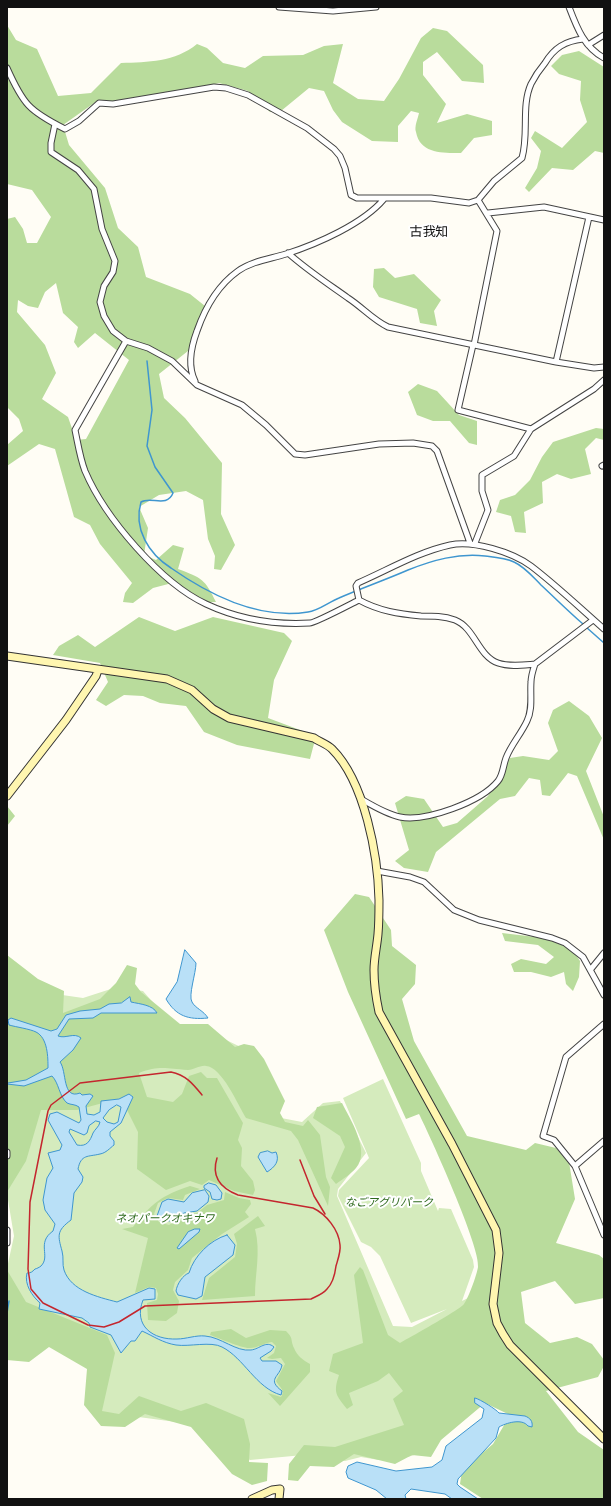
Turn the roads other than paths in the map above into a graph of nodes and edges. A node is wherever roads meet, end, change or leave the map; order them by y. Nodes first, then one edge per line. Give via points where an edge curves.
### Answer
1 (279, 7) edge
2 (376, 7) edge
3 (569, 7) edge
4 (604, 35) edge
5 (582, 39) junction
6 (588, 45) junction
7 (604, 58) edge
8 (7, 68) edge
9 (55, 124) junction
10 (384, 199) junction
11 (478, 200) junction
12 (488, 213) junction
13 (589, 217) junction
14 (604, 220) edge
15 (288, 253) junction
16 (126, 341) junction
17 (474, 345) junction
18 (556, 362) junction
19 (604, 367) edge
20 (604, 380) edge
21 (197, 385) junction
22 (531, 429) junction
23 (472, 543) junction
24 (359, 600) junction
25 (593, 620) junction
26 (604, 629) edge
27 (7, 656) edge
28 (535, 664) junction
29 (98, 670) junction
30 (7, 796) edge
31 (361, 799) junction
32 (377, 871) junction
33 (604, 953) edge
34 (591, 969) junction
35 (604, 995) edge
36 (604, 1024) edge
37 (604, 1141) edge
38 (7, 1152) edge
39 (7, 1156) edge
40 (575, 1166) junction
41 (7, 1230) edge
42 (604, 1235) edge
43 (7, 1244) edge
44 (604, 1439) edge
45 (252, 1499) edge
46 (279, 1499) edge

1 - 2 street via 333,11
3 - 5 street
4 - 6 street
5 - 6 street
5 - 11 street via 564,43 555,49 538,72 531,84 528,97 522,158 494,181
6 - 7 street
8 - 9 street via 18,94 26,105
9 - 10 street via 64,129 69,128 99,103 113,104 188,90 226,88 248,95 285,115 334,148 345,168 351,195 368,200
9 - 16 street via 52,152 78,170 94,189 102,229 115,260 113,272 104,286 100,302 110,326
10 - 11 street via 431,198 469,203
10 - 15 street via 378,207 332,236
11 - 12 street
12 - 13 street via 544,207
12 - 17 street via 498,231
13 - 14 street
13 - 18 street
15 - 17 street via 308,271 349,298 379,323
15 - 21 street via 248,265 237,272 210,300 196,333 190,359 191,372
16 - 21 street via 148,348 172,361
16 - 24 street via 75,430 85,472 107,510 127,536 169,578 193,596 225,612 266,622 311,623
17 - 18 street
17 - 22 street via 458,410
18 - 19 street via 594,368
20 - 22 street
21 - 23 street via 242,405 295,454 305,455 378,444 413,443 432,446 437,451
22 - 23 street via 514,456 482,475 482,491 488,510
23 - 24 street via 432,550 358,583 356,586
23 - 25 street via 530,565
24 - 28 street via 385,612 437,616 454,620 464,624 485,653 497,663
25 - 26 street
25 - 28 street
27 - 29 street
28 - 31 street via 527,721 514,742 499,780 494,786 458,808 420,816 401,817 386,813
29 - 30 street via 66,720
29 - 31 street via 167,679 192,690 213,709 229,718 292,732 324,744 332,749 347,771
31 - 32 street
32 - 34 street via 424,882 454,910 479,920 566,943 583,957
32 - 44 street via 378,933 374,969 379,1012 496,1230 499,1253 493,1304 497,1323 510,1346
33 - 34 street
34 - 35 street
36 - 40 street via 566,1057 543,1136 554,1140
37 - 40 street
38 - 39 street
40 - 42 street
41 - 43 street
45 - 46 street via 280,1489

